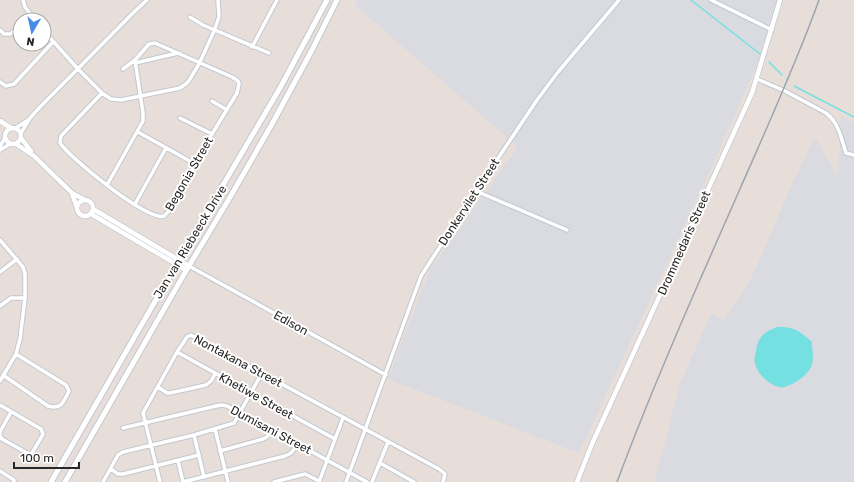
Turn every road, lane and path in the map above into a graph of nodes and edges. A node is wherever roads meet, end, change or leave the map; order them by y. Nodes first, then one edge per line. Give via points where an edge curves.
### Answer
1 (23, 0) edge
2 (147, 0) edge
3 (218, 0) edge
4 (278, 0) edge
5 (327, 0) edge
6 (337, 0) edge
7 (619, 0) edge
8 (711, 0) edge
9 (780, 0) edge
10 (29, 12) edge
11 (190, 17) dead end
12 (0, 30) edge
13 (772, 30) junction
14 (214, 31) junction
15 (12, 33) edge
16 (53, 42) joint
17 (252, 47) junction
18 (179, 53) junction
19 (269, 54) dead end
20 (135, 62) junction
21 (200, 62) junction
22 (123, 69) dead end
23 (78, 70) junction
24 (757, 79) junction
25 (0, 82) edge
26 (102, 93) junction
27 (141, 95) junction
28 (212, 101) dead end
29 (227, 110) junction
30 (30, 118) junction
31 (180, 118) dead end
32 (0, 120) edge
33 (0, 124) edge
34 (13, 128) junction
35 (138, 132) junction
36 (212, 134) junction
37 (5, 136) junction
38 (21, 136) junction
39 (10, 144) junction
40 (16, 144) junction
41 (0, 146) edge
42 (166, 148) junction
43 (0, 150) edge
44 (854, 155) edge
45 (34, 156) junction
46 (195, 164) junction
47 (107, 185) junction
48 (476, 191) junction
49 (72, 193) junction
50 (85, 200) junction
51 (135, 204) junction
52 (77, 208) junction
53 (93, 208) junction
54 (91, 214) junction
55 (568, 230) dead end
56 (0, 240) edge
57 (17, 259) junction
58 (177, 262) junction
59 (187, 268) junction
60 (0, 272) edge
61 (25, 298) junction
62 (0, 306) edge
63 (177, 352) junction
64 (16, 354) junction
65 (262, 373) junction
66 (215, 374) junction
67 (3, 375) junction
68 (386, 375) junction
69 (0, 381) edge
70 (158, 387) junction
71 (251, 394) junction
72 (0, 405) edge
73 (11, 412) junction
74 (241, 413) junction
75 (343, 418) junction
76 (145, 423) junction
77 (123, 428) dead end
78 (215, 429) junction
79 (271, 430) junction
80 (366, 430) junction
81 (194, 435) junction
82 (335, 439) junction
83 (388, 442) junction
84 (298, 444) junction
85 (151, 446) junction
86 (220, 450) junction
87 (199, 456) junction
88 (327, 460) junction
89 (178, 461) junction
90 (380, 463) junction
91 (156, 467) junction
92 (111, 469) junction
93 (0, 471) edge
94 (225, 472) junction
95 (349, 472) junction
96 (204, 477) junction
97 (14, 482) edge
98 (51, 482) edge
99 (65, 482) edge
100 (103, 482) edge
101 (160, 482) edge
102 (183, 482) edge
103 (228, 482) edge
104 (274, 482) edge
105 (319, 482) edge
106 (346, 482) edge
107 (367, 482) edge
108 (372, 482) edge
109 (414, 482) edge
110 (443, 482) edge
111 (577, 482) edge

1 - 10 street
2 - 23 street
3 - 14 street via 219,17
4 - 17 street
5 - 58 main road, Jan van Riebeeck Drive via 280,88
6 - 59 main road, Jan van Riebeeck Drive via 276,118
7 - 48 street, Donkervilet Street via 542,93
8 - 13 street
9 - 13 street, Drommedaris Street
11 - 14 street
12 - 15 street via 4,34
13 - 24 street, Drommedaris Street
14 - 17 street
14 - 21 street
16 - 23 street
16 - 25 street via 14,84 6,86
17 - 19 street
18 - 20 street
18 - 20 street via 152,43
18 - 21 street
20 - 22 street
20 - 27 street
21 - 27 street via 184,86
21 - 29 street, Begonia Street via 238,81 239,89
23 - 26 street
23 - 30 street
24 - 44 street via 832,117 839,129 846,153
24 - 111 street, Drommedaris Street
26 - 27 street via 116,100
26 - 47 street, Begonia Street via 66,130 60,140 61,145 74,158
27 - 35 street via 144,118
28 - 29 street
29 - 36 street, Begonia Street
30 - 34 street
30 - 38 street
31 - 36 street
32 - 34 street
33 - 37 street
34 - 37 street via 7,130
34 - 38 street via 19,130
35 - 42 street
35 - 47 street
36 - 46 street, Begonia Street
37 - 39 street
37 - 41 street
38 - 40 street
38 - 45 street
39 - 40 street
39 - 43 street
40 - 45 street
42 - 46 street
42 - 51 street
45 - 49 street
46 - 51 street, Begonia Street via 164,216 156,217
47 - 51 street, Begonia Street
48 - 55 street
48 - 68 street, Donkervilet Street via 421,276
49 - 50 street
49 - 52 street
50 - 52 street
50 - 53 street via 91,203
52 - 54 street via 82,216
53 - 54 street
53 - 58 street
54 - 58 street
56 - 57 street
57 - 60 street
57 - 61 street via 25,274
58 - 59 street
58 - 98 main road, Jan van Riebeeck Drive
59 - 68 street, Edison via 197,270
59 - 99 main road, Jan van Riebeeck Drive
61 - 62 street via 11,298
61 - 64 street
63 - 65 street, Nontakana Street via 187,337 194,336
63 - 66 street, Khetiwe Street
63 - 70 street, Nontakana Street
64 - 67 street
64 - 67 street via 66,385 69,391 63,402 59,407 48,406
65 - 71 street
65 - 75 street, Nontakana Street
66 - 70 street via 206,385 170,393
66 - 71 street, Khetiwe Street
67 - 69 street
68 - 80 street, Donkervilet Street
70 - 76 street, Nontakana Street via 143,411
71 - 74 street
71 - 82 street, Khetiwe Street
72 - 73 street
73 - 73 street via 41,429 43,434 30,454 0,436
74 - 76 street, Dumisani Street via 222,405
74 - 78 street via 234,423
74 - 79 street, Dumisani Street
75 - 80 street, Nontakana Street
75 - 82 street
76 - 77 street, Dumisani Street
76 - 85 street, Nontakana Street
78 - 81 street
78 - 86 street
79 - 84 street, Dumisani Street
79 - 86 street via 263,439
80 - 83 street, Nontakana Street
80 - 95 street, Donkervilet Street
81 - 85 street
81 - 87 street
82 - 88 street
83 - 90 street
83 - 110 street, Nontakana Street via 444,473
84 - 88 street, Dumisani Street
84 - 94 street via 289,455
85 - 91 street, Nontakana Street
85 - 92 street via 120,453
86 - 94 street
87 - 89 street
87 - 96 street
88 - 95 street, Dumisani Street
88 - 105 street
89 - 91 street
89 - 102 street
90 - 108 street
90 - 109 street
91 - 92 street via 123,474
91 - 101 street, Nontakana Street
92 - 100 street
93 - 97 street
94 - 96 street
94 - 103 street
95 - 106 street, Donkervilet Street
95 - 107 street, Dumisani Street
96 - 102 street
104 - 105 street via 305,474

